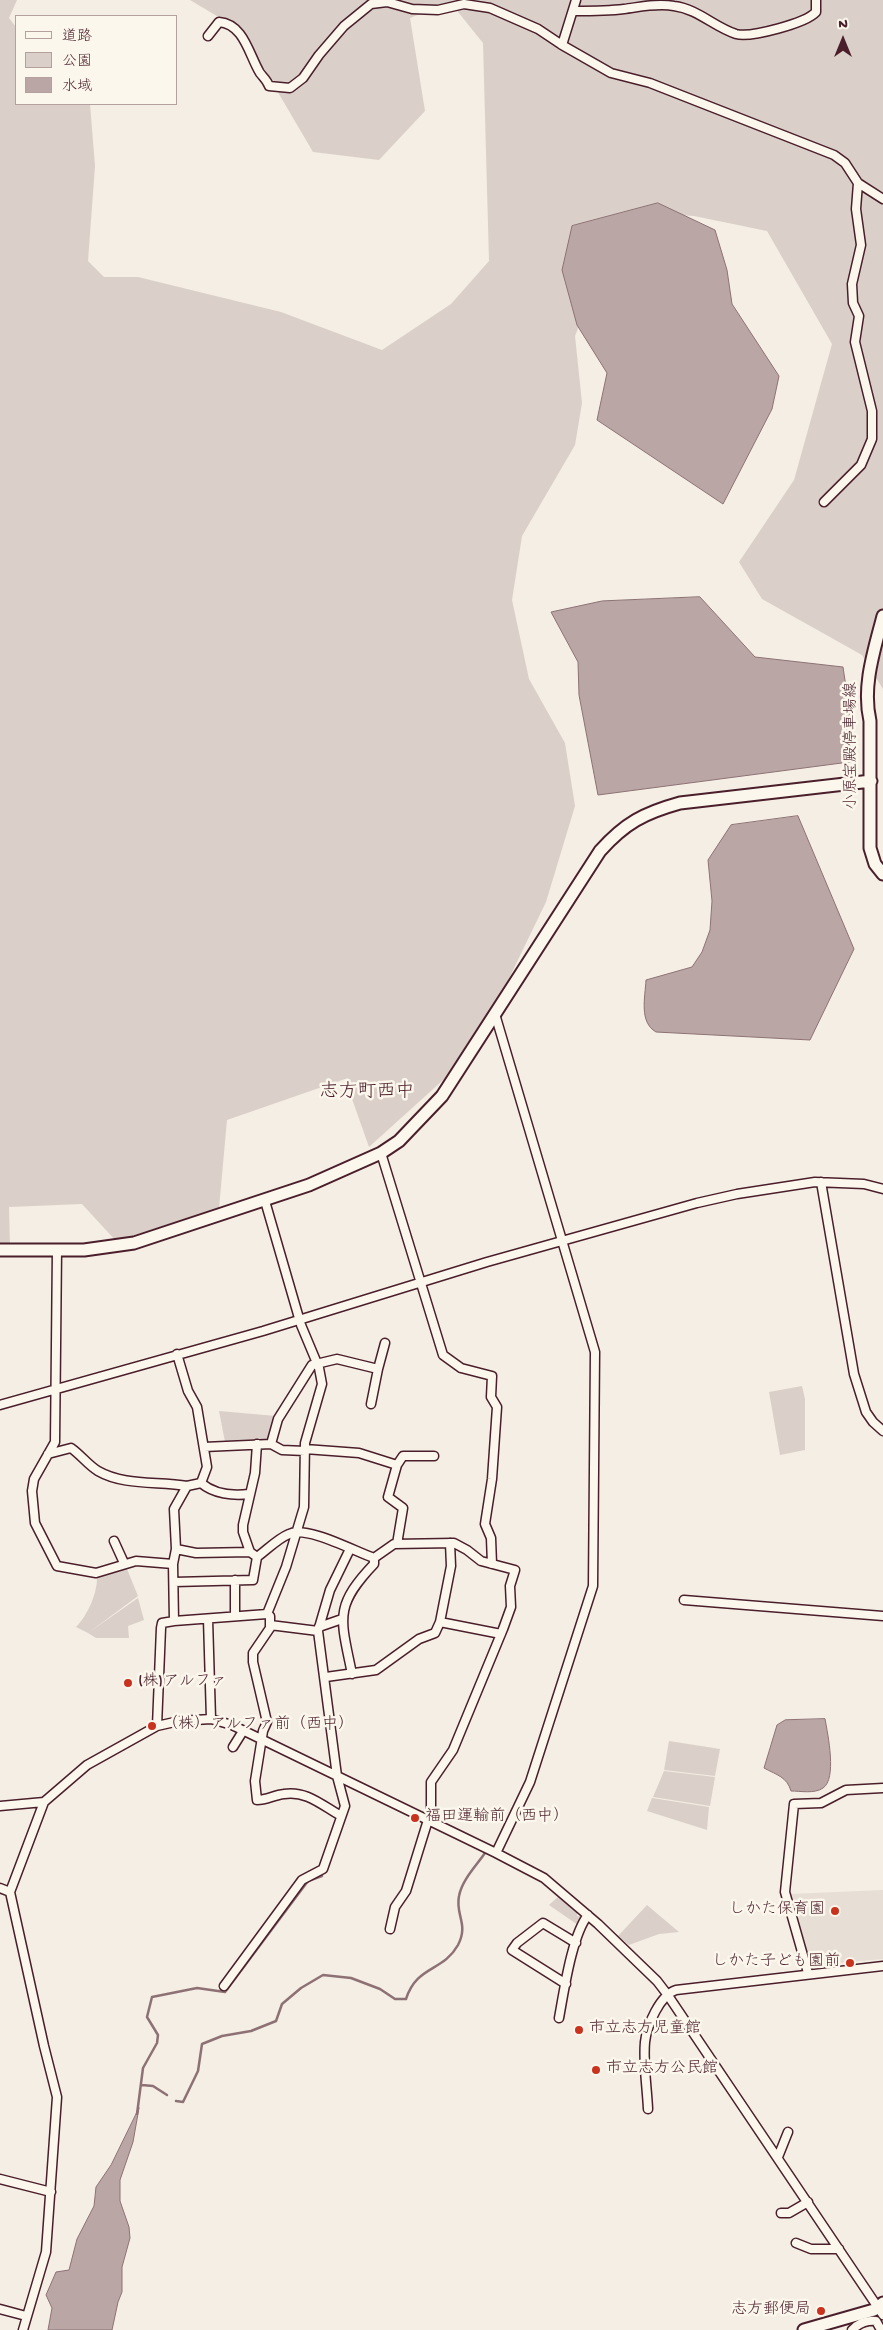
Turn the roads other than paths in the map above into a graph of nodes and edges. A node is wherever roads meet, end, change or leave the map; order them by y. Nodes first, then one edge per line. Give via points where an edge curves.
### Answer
1 (576, 0) edge
2 (816, 0) edge
3 (462, 2) edge
4 (574, 11) junction
5 (208, 36) dead end
6 (562, 45) junction
7 (858, 183) junction
8 (883, 199) edge
9 (824, 502) dead end
10 (883, 616) edge
11 (871, 781) junction
12 (883, 874) edge
13 (494, 1014) junction
14 (381, 1153) junction
15 (822, 1182) junction
16 (883, 1188) edge
17 (265, 1200) junction
18 (562, 1241) junction
19 (57, 1249) junction
20 (0, 1250) edge
21 (420, 1283) junction
22 (299, 1319) junction
23 (385, 1343) dead end
24 (177, 1354) junction
25 (317, 1364) junction
26 (378, 1369) junction
27 (56, 1388) junction
28 (0, 1404) edge
29 (371, 1404) dead end
30 (883, 1431) edge
31 (257, 1444) junction
32 (271, 1444) junction
33 (204, 1447) junction
34 (305, 1450) junction
35 (48, 1454) junction
36 (434, 1456) dead end
37 (397, 1465) junction
38 (201, 1483) junction
39 (187, 1486) junction
40 (250, 1494) junction
41 (297, 1531) junction
42 (114, 1541) dead end
43 (450, 1543) junction
44 (397, 1544) junction
45 (176, 1549) junction
46 (350, 1549) junction
47 (254, 1555) junction
48 (374, 1558) junction
49 (124, 1563) junction
50 (173, 1564) junction
51 (492, 1564) junction
52 (235, 1580) junction
53 (174, 1582) junction
54 (684, 1600) dead end
55 (267, 1614) junction
56 (235, 1616) junction
57 (883, 1616) edge
58 (342, 1618) junction
59 (208, 1619) junction
60 (174, 1621) junction
61 (440, 1622) junction
62 (270, 1625) junction
63 (319, 1629) junction
64 (501, 1634) junction
65 (352, 1674) junction
66 (326, 1677) junction
67 (211, 1719) junction
68 (157, 1726) junction
69 (243, 1731) junction
70 (262, 1741) junction
71 (232, 1747) dead end
72 (337, 1776) junction
73 (883, 1788) edge
74 (44, 1802) junction
75 (0, 1806) edge
76 (342, 1816) junction
77 (429, 1821) junction
78 (496, 1852) junction
79 (0, 1888) edge
80 (10, 1892) junction
81 (588, 1915) junction
82 (390, 1929) dead end
83 (576, 1943) junction
84 (883, 1966) edge
85 (808, 1973) junction
86 (566, 1984) junction
87 (224, 1986) dead end
88 (667, 1994) junction
89 (559, 2018) dead end
90 (648, 2109) dead end
91 (788, 2132) dead end
92 (778, 2157) junction
93 (0, 2179) edge
94 (51, 2192) junction
95 (808, 2202) junction
96 (781, 2213) dead end
97 (796, 2244) dead end
98 (839, 2249) junction
99 (882, 2308) edge
100 (0, 2309) edge
101 (26, 2316) junction
102 (23, 2330) edge
103 (804, 2330) edge
104 (852, 2330) edge
105 (881, 2330) edge

1 - 4 street
2 - 4 street via 816,12 810,19 738,35 690,10 673,6
3 - 5 street via 438,10 412,9 387,2 371,4 344,26 303,78 290,88 268,86 245,42 226,22 219,22
3 - 6 street via 490,8 538,28
4 - 6 street
6 - 7 street via 610,73 650,83 834,155
7 - 8 street
7 - 9 street via 856,208 861,245 852,284 853,303 859,316 856,342 872,411 872,439 861,465
10 - 11 street, 小原宝殿停車場線 via 868,676 866,705 870,721
11 - 12 street, 小原宝殿停車場線 via 870,848 875,864
11 - 13 street via 680,803 630,822 600,851
13 - 14 street via 442,1096 398,1141
13 - 18 street
14 - 17 street via 309,1185
14 - 21 street
15 - 16 street
15 - 18 street via 705,1201
15 - 30 street via 854,1374 866,1412
17 - 19 street via 134,1243 84,1250
17 - 22 street
18 - 21 street
18 - 78 street via 595,1352 593,1586 530,1782
19 - 20 street
19 - 27 street
21 - 22 street
21 - 51 street via 443,1355 462,1368 492,1376 491,1397 496,1406 492,1479 485,1524 491,1538
22 - 24 street
22 - 25 street
23 - 26 street
24 - 27 street
24 - 33 street via 188,1391 197,1407
25 - 26 street via 337,1359
25 - 32 street via 312,1366 278,1419
25 - 34 street via 322,1384
26 - 29 street
27 - 28 street
27 - 35 street via 55,1442
31 - 32 street
31 - 33 street
31 - 40 street
32 - 34 street via 282,1450
33 - 38 street via 207,1467
34 - 37 street via 359,1454
34 - 41 street via 304,1507
35 - 39 street via 71,1448 108,1475 139,1482
35 - 49 street via 34,1479 32,1491 35,1523 54,1563 96,1573
36 - 37 street via 403,1456
37 - 44 street via 388,1497 404,1508
38 - 39 street
38 - 40 street via 209,1490
39 - 45 street via 174,1509
40 - 47 street via 243,1532
41 - 46 street
41 - 47 street
41 - 55 street
42 - 49 street
43 - 44 street
43 - 51 street
43 - 61 street via 451,1566
44 - 48 street
45 - 47 street
45 - 50 street
46 - 48 street
46 - 63 street via 330,1590
47 - 52 street via 253,1580
48 - 58 street via 374,1564 347,1599
49 - 50 street via 136,1560
50 - 53 street
51 - 64 street via 514,1570 510,1606
52 - 53 street
52 - 56 street
53 - 60 street
54 - 57 street
55 - 56 street
55 - 62 street
56 - 59 street
58 - 63 street
58 - 65 street
59 - 60 street
59 - 67 street
60 - 68 street via 162,1623 161,1628
61 - 64 street
61 - 65 street via 435,1633 419,1638 390,1662 376,1670
62 - 63 street
62 - 70 street via 253,1654 267,1722
63 - 66 street
64 - 77 street via 453,1750 431,1782
65 - 66 street
66 - 72 street
67 - 68 street
67 - 69 street
68 - 74 street via 87,1765
69 - 70 street
69 - 71 street
70 - 72 street
70 - 76 street via 255,1781 257,1800 299,1794
72 - 76 street via 345,1806
72 - 77 street
73 - 85 street via 846,1790 821,1803 794,1804 785,1892
74 - 75 street
74 - 80 street
76 - 87 street via 324,1869 302,1880
77 - 78 street
77 - 82 street via 406,1891 395,1907
78 - 81 street via 544,1878
79 - 80 street
80 - 94 street via 57,2097
81 - 83 street
81 - 88 street
83 - 86 street
83 - 86 street via 543,1924 512,1950
84 - 85 street
85 - 88 street via 676,1990
86 - 89 street
88 - 90 street via 659,2002 645,2040
88 - 92 street
91 - 92 street
92 - 95 street
93 - 94 street
94 - 101 street via 46,2252
95 - 96 street via 789,2213
95 - 98 street
97 - 98 street via 811,2249
98 - 99 street
99 - 103 street via 839,2324
100 - 101 street
101 - 102 street
104 - 105 street via 871,2321 876,2321

